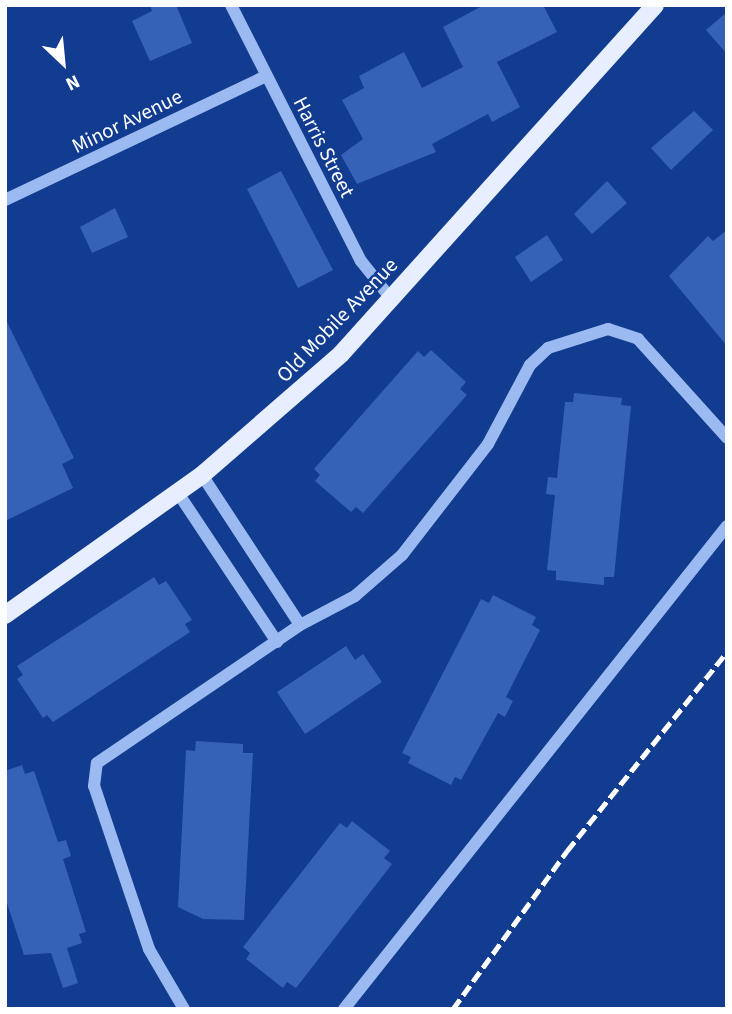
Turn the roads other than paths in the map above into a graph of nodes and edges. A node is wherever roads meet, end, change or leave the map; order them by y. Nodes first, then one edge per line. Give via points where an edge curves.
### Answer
1 (231, 5) edge
2 (655, 5) edge
3 (266, 76) junction
4 (5, 200) edge
5 (392, 300) junction
6 (727, 438) edge
7 (202, 475) junction
8 (178, 493) junction
9 (727, 526) edge
10 (5, 615) edge
11 (300, 625) junction
12 (277, 642) junction
13 (184, 1009) edge
14 (344, 1009) edge

1 - 3 street, Harris Street
2 - 5 main road, Old Mobile Avenue
3 - 4 street, Minor Avenue
3 - 5 street, Harris Street via 361,261
5 - 7 main road, Old Mobile Avenue via 298,395
6 - 11 street via 638,339 608,329 548,348 530,365 488,444 402,555 355,596
7 - 8 main road, Old Mobile Avenue
7 - 11 street
8 - 10 main road, Old Mobile Avenue
8 - 12 street
9 - 14 street
11 - 12 street
12 - 13 street via 97,763 93,786 145,937

